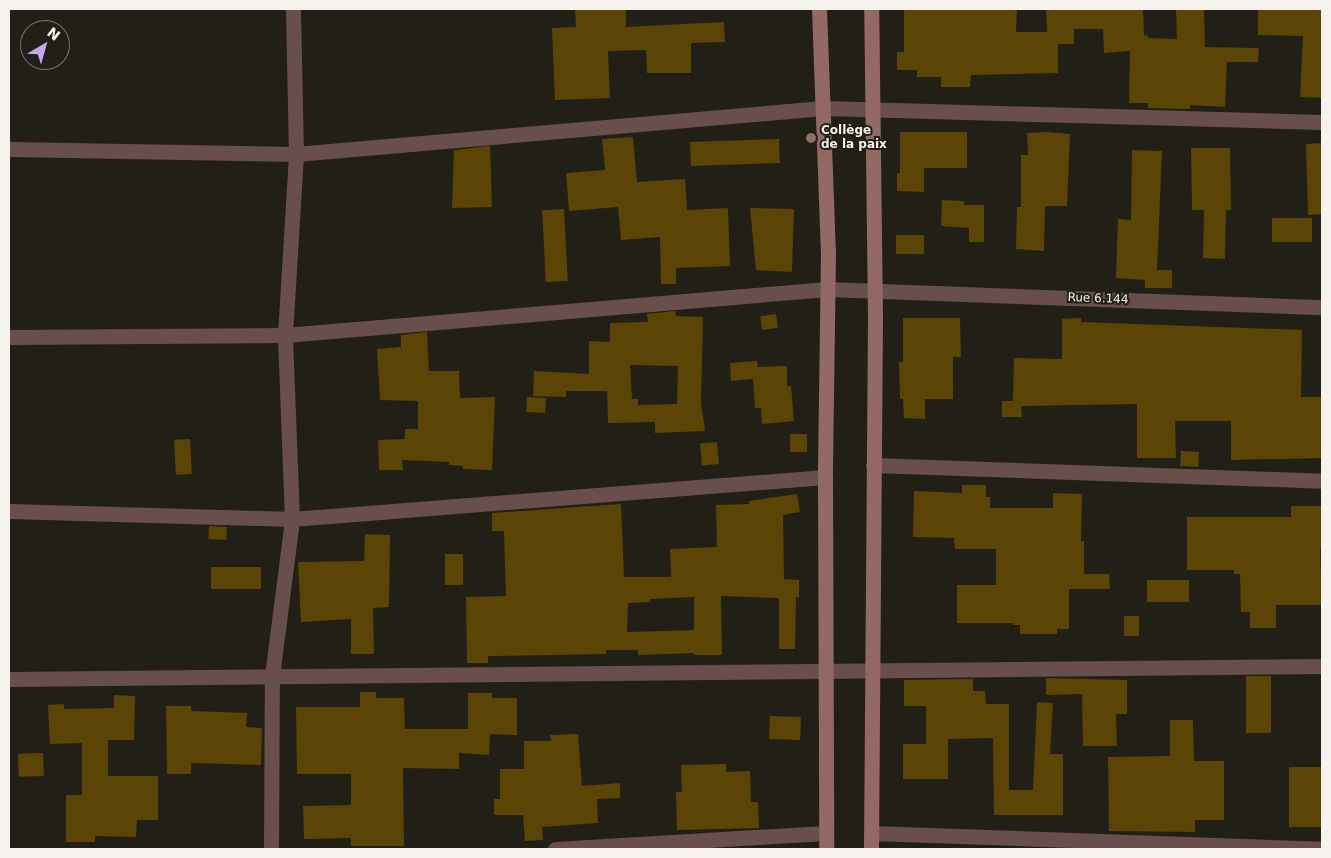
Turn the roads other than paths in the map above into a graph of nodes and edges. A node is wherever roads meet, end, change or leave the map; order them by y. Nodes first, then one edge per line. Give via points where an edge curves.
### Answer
1 (292, 9) edge
2 (819, 9) edge
3 (871, 9) edge
4 (823, 108) junction
5 (872, 108) junction
6 (1322, 122) edge
7 (9, 149) edge
8 (296, 154) junction
9 (827, 289) junction
10 (874, 291) junction
11 (1322, 307) edge
12 (285, 335) junction
13 (9, 337) edge
14 (873, 465) junction
15 (825, 477) junction
16 (1322, 482) edge
17 (9, 511) edge
18 (292, 519) junction
19 (1322, 666) edge
20 (872, 670) junction
21 (826, 671) junction
22 (272, 676) junction
23 (9, 679) edge
24 (826, 833) junction
25 (871, 833) junction
26 (271, 849) edge
27 (555, 849) edge
28 (826, 849) edge
29 (870, 849) edge
30 (1322, 849) edge

1 - 8 street
2 - 4 main road
3 - 5 main road
4 - 5 street
4 - 8 street
4 - 9 main road
5 - 6 street
5 - 10 main road
7 - 8 street
8 - 12 street
9 - 10 street, Rue 6.144
9 - 12 street, Rue 6.144
9 - 15 main road
10 - 11 street, Rue 6.144
10 - 14 main road
12 - 13 street, Rue 6.144
12 - 18 street
14 - 16 street
14 - 20 main road
15 - 18 street
15 - 21 main road
17 - 18 street
18 - 22 street
19 - 20 street
20 - 21 street
20 - 25 main road
21 - 22 street
21 - 24 main road
22 - 23 street
22 - 26 street
24 - 27 street
24 - 28 main road
25 - 29 main road
25 - 30 street

